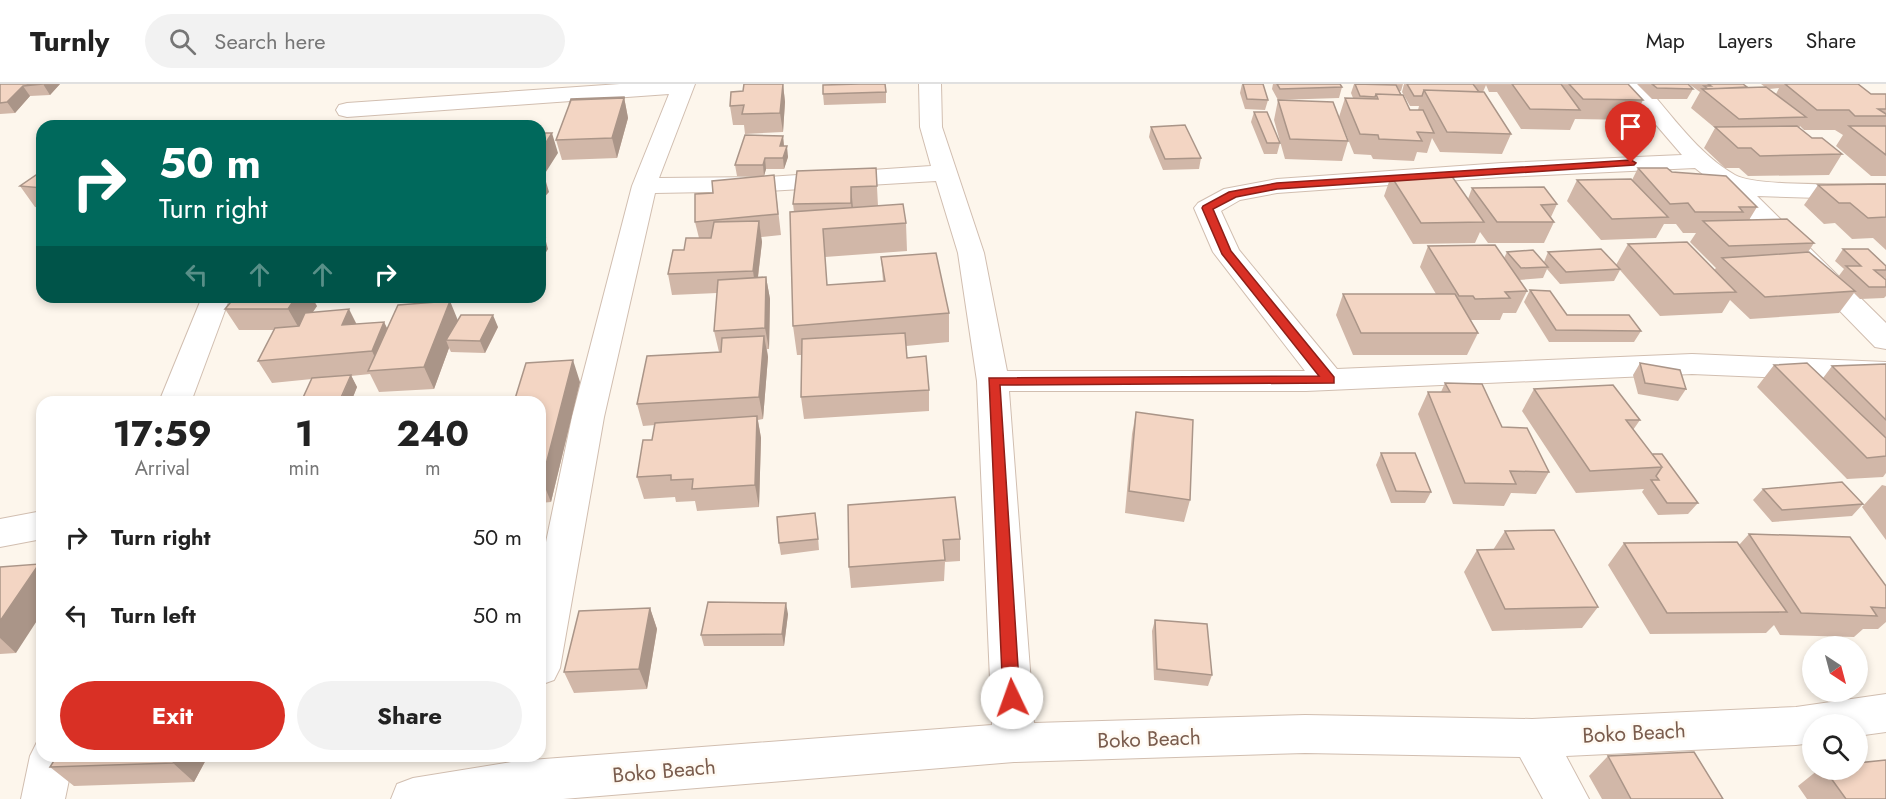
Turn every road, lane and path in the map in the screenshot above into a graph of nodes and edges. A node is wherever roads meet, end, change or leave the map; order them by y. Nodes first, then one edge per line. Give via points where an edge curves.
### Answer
1 (370, 84) edge
2 (930, 84) edge
3 (1632, 84) edge
4 (684, 85) edge
5 (341, 118) edge
6 (1700, 161) junction
7 (944, 173) junction
8 (1728, 182) junction
9 (644, 186) junction
10 (1886, 192) edge
11 (214, 303) edge
12 (1886, 340) edge
13 (1886, 372) edge
14 (1329, 380) junction
15 (993, 381) junction
16 (177, 396) edge
17 (36, 526) edge
18 (0, 532) edge
19 (546, 637) edge
20 (1886, 713) edge
21 (1532, 738) junction
22 (1014, 743) junction
23 (51, 762) edge
24 (521, 769) edge
25 (43, 799) edge
26 (413, 799) edge
27 (1567, 799) edge

1 - 5 street
2 - 7 street via 931,127
3 - 6 street
4 - 5 street
4 - 9 street
6 - 8 street
6 - 14 street via 1492,170 1277,186 1233,194 1207,208 1226,252
7 - 9 street via 768,184
7 - 15 street via 971,253
8 - 10 street via 1758,189
8 - 12 street
9 - 19 street via 588,417
11 - 16 street
13 - 14 street via 1692,364
14 - 15 street
15 - 22 street
17 - 18 street
20 - 21 street, Boko Beach via 1797,726
21 - 22 street, Boko Beach via 1305,734
21 - 27 street
22 - 24 street, Boko Beach
23 - 25 street
24 - 26 street, Boko Beach

